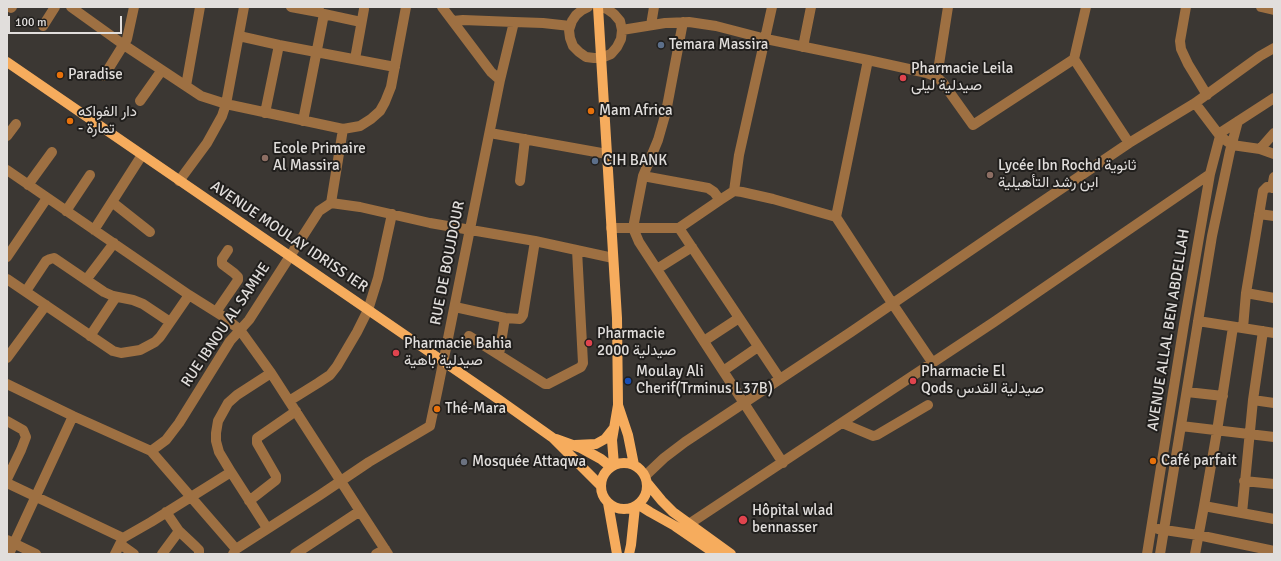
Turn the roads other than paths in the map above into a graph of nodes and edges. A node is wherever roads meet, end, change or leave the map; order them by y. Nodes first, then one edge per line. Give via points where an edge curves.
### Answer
1 (55, 7) edge
2 (71, 7) edge
3 (134, 7) edge
4 (200, 7) edge
5 (244, 7) edge
6 (291, 7) edge
7 (406, 7) edge
8 (442, 7) edge
9 (598, 7) edge
10 (602, 7) edge
11 (654, 7) edge
12 (772, 7) edge
13 (811, 7) edge
14 (948, 7) edge
15 (1086, 7) edge
16 (1186, 7) edge
17 (1261, 7) edge
18 (584, 8) edge
19 (364, 9) dead end
20 (1274, 10) edge
21 (320, 11) edge
22 (453, 21) junction
23 (362, 22) junction
24 (514, 22) junction
25 (683, 22) junction
26 (651, 25) junction
27 (43, 26) dead end
28 (570, 26) junction
29 (622, 30) junction
30 (239, 36) junction
31 (766, 39) junction
32 (124, 45) junction
33 (279, 45) junction
34 (803, 47) junction
35 (1274, 48) edge
36 (317, 52) junction
37 (602, 58) junction
38 (355, 59) junction
39 (1074, 59) junction
40 (868, 60) junction
41 (7, 62) edge
42 (395, 67) junction
43 (162, 70) junction
44 (104, 76) dead end
45 (937, 77) junction
46 (500, 80) junction
47 (186, 86) junction
48 (1207, 94) junction
49 (1274, 98) edge
50 (140, 101) dead end
51 (1195, 102) junction
52 (226, 104) junction
53 (265, 112) junction
54 (303, 121) junction
55 (1238, 121) junction
56 (16, 124) dead end
57 (343, 129) junction
58 (1274, 132) edge
59 (490, 133) junction
60 (7, 136) edge
61 (1220, 136) junction
62 (525, 139) junction
63 (1129, 143) junction
64 (1232, 145) junction
65 (1260, 149) junction
66 (52, 152) dead end
67 (607, 154) junction
68 (1274, 154) edge
69 (142, 155) junction
70 (7, 170) edge
71 (1210, 174) junction
72 (90, 175) dead end
73 (643, 176) junction
74 (1274, 176) edge
75 (179, 181) junction
76 (520, 181) dead end
77 (28, 185) junction
78 (1273, 188) edge
79 (734, 191) junction
80 (47, 198) junction
81 (720, 200) junction
82 (112, 202) junction
83 (331, 203) junction
84 (66, 211) junction
85 (392, 214) junction
86 (1259, 214) junction
87 (1274, 216) edge
88 (836, 217) junction
89 (611, 228) junction
90 (633, 228) junction
91 (679, 228) junction
92 (94, 230) junction
93 (470, 230) junction
94 (150, 232) dead end
95 (535, 241) junction
96 (114, 243) junction
97 (692, 247) junction
98 (228, 250) dead end
99 (577, 250) junction
100 (289, 256) junction
101 (7, 257) edge
102 (613, 258) junction
103 (657, 270) junction
104 (7, 279) edge
105 (86, 280) junction
106 (26, 292) junction
107 (1246, 293) junction
108 (189, 295) junction
109 (116, 297) junction
110 (1274, 298) edge
111 (892, 303) junction
112 (46, 305) junction
113 (455, 306) junction
114 (368, 310) junction
115 (216, 312) junction
116 (505, 318) junction
117 (739, 318) junction
118 (1198, 321) junction
119 (170, 322) junction
120 (1238, 328) junction
121 (240, 330) junction
122 (1263, 331) junction
123 (1274, 333) edge
124 (90, 336) junction
125 (469, 336) dead end
126 (704, 341) junction
127 (758, 347) junction
128 (499, 355) junction
129 (7, 358) edge
130 (443, 362) junction
131 (932, 362) junction
132 (723, 371) junction
133 (271, 373) junction
134 (780, 379) junction
135 (7, 385) edge
136 (1187, 392) junction
137 (1223, 396) junction
138 (1253, 400) junction
139 (289, 401) junction
140 (744, 403) junction
141 (1274, 403) edge
142 (618, 405) junction
143 (928, 406) dead end
144 (296, 411) junction
145 (73, 416) junction
146 (7, 420) edge
147 (842, 423) junction
148 (1181, 426) junction
149 (614, 428) junction
150 (1217, 430) junction
151 (1250, 434) junction
152 (1274, 436) edge
153 (553, 438) junction
154 (573, 445) junction
155 (151, 451) junction
156 (783, 463) junction
157 (634, 465) junction
158 (612, 466) junction
159 (231, 472) junction
160 (7, 479) edge
161 (647, 480) junction
162 (340, 481) junction
163 (1244, 481) junction
164 (7, 483) edge
165 (1274, 484) edge
166 (601, 486) junction
167 (35, 497) junction
168 (190, 497) junction
169 (249, 501) junction
170 (608, 503) junction
171 (637, 506) junction
172 (1204, 506) junction
173 (360, 511) junction
174 (166, 512) junction
175 (1242, 513) junction
176 (1274, 519) edge
177 (689, 524) junction
178 (267, 528) junction
179 (1152, 528) junction
180 (1164, 530) junction
181 (179, 532) junction
182 (1198, 536) junction
183 (122, 541) junction
184 (10, 542) edge
185 (234, 551) edge
186 (383, 552) edge
187 (1273, 552) edge
188 (9, 554) edge
189 (36, 554) edge
190 (115, 554) edge
191 (134, 554) edge
192 (162, 554) edge
193 (199, 554) edge
194 (295, 554) edge
195 (617, 554) edge
196 (628, 554) edge
197 (716, 554) edge
198 (731, 554) edge
199 (1147, 554) edge
200 (1160, 554) edge
201 (1195, 554) edge

1 - 27 street
2 - 32 street
3 - 32 street
4 - 47 street
5 - 30 street
6 - 21 street
7 - 42 street
8 - 22 street
9 - 37 main road
10 - 29 street via 614,14 620,21
11 - 26 street
12 - 31 street
13 - 34 street
14 - 45 street
15 - 39 street
16 - 48 street via 1181,49
17 - 20 street
18 - 28 street via 576,15
19 - 23 street
21 - 23 street
21 - 36 street
22 - 24 street
22 - 46 street via 487,67
23 - 38 street
24 - 28 street
24 - 46 street, RUE DE BOUJDOUR
25 - 26 street
25 - 31 street via 716,26
25 - 73 street via 666,112
26 - 29 street
28 - 37 street via 573,46 590,58
29 - 37 street via 617,47 611,54
30 - 33 street
30 - 52 street
31 - 34 street
31 - 79 street via 739,155
32 - 43 street
32 - 44 street
33 - 36 street
33 - 53 street
34 - 40 street
35 - 48 street
36 - 38 street
36 - 54 street
37 - 67 main road
38 - 42 street
39 - 45 street via 973,125
39 - 63 street
40 - 45 street
40 - 88 street
41 - 69 main road, AVENUE MOULAY IDRISS IER
42 - 57 street via 380,111 360,126
43 - 47 street
43 - 50 street
46 - 59 street, RUE DE BOUJDOUR
47 - 52 street via 201,96
48 - 51 street
49 - 55 street
51 - 61 street
51 - 63 street
52 - 53 street
52 - 75 street via 206,143
53 - 54 street
54 - 57 street
55 - 61 street
55 - 64 street, AVENUE ALLAL BEN ABDELLAH
56 - 60 street
57 - 83 street
58 - 65 street
59 - 62 street
59 - 93 street, RUE DE BOUJDOUR
61 - 64 street
61 - 71 street, AVENUE ALLAL BEN ABDELLAH
62 - 67 street
62 - 76 street
63 - 111 street
64 - 65 street
64 - 118 street, AVENUE ALLAL BEN ABDELLAH via 1212,236
65 - 68 street
66 - 77 street
67 - 89 main road
69 - 75 main road, AVENUE MOULAY IDRISS IER
69 - 82 street
70 - 77 street
71 - 131 street
71 - 179 street, AVENUE ALLAL BEN ABDELLAH
72 - 84 street
73 - 81 street via 708,188
73 - 90 street
74 - 78 street
75 - 100 main road, AVENUE MOULAY IDRISS IER
77 - 80 street
78 - 86 street via 1267,187 1263,191
79 - 81 street
79 - 88 street
80 - 84 street
80 - 101 street
81 - 91 street
82 - 92 street
82 - 94 street
83 - 85 street
83 - 100 street, RUE IBNOU AL SAMHE via 319,211
84 - 92 street
85 - 93 street
85 - 114 street
86 - 87 street
86 - 107 street
88 - 111 street
89 - 90 street
89 - 102 main road
90 - 91 street
90 - 103 street
91 - 97 street
92 - 96 street
93 - 95 street
93 - 113 street, RUE DE BOUJDOUR
95 - 99 street
95 - 116 street via 523,315 520,319
96 - 105 street
96 - 108 street
97 - 103 street
97 - 117 street
98 - 115 street via 222,264 238,277 238,280
99 - 102 street
99 - 128 street via 582,366 545,384
100 - 114 main road, AVENUE MOULAY IDRISS IER
100 - 121 street, RUE IBNOU AL SAMHE
102 - 142 main road
103 - 126 street
104 - 106 street
105 - 106 street via 52,258 46,261
105 - 109 street
106 - 112 street
107 - 110 street
107 - 120 street
108 - 115 street
108 - 119 street
109 - 119 street via 143,304
109 - 124 street
111 - 131 street
111 - 134 street
112 - 124 street
112 - 129 street
113 - 116 street
113 - 130 street, RUE DE BOUJDOUR
114 - 130 main road, AVENUE MOULAY IDRISS IER
114 - 139 street via 333,371 325,379
115 - 121 street
116 - 128 street
117 - 126 street
117 - 127 street
118 - 120 street
118 - 136 street, AVENUE ALLAL BEN ABDELLAH
119 - 124 street via 155,342 127,353 113,351
120 - 122 street
120 - 137 street
121 - 133 street
121 - 155 street, RUE IBNOU AL SAMHE via 230,341 179,423 166,440
122 - 123 street
122 - 138 street
125 - 128 street
126 - 132 street
127 - 132 street
127 - 134 street
130 - 153 main road, AVENUE MOULAY IDRISS IER
130 - 162 street, RUE DE BOUJDOUR via 430,426
131 - 147 street
132 - 140 street
133 - 139 street
133 - 159 street via 228,403 218,421 216,442
134 - 140 street
135 - 145 street
136 - 137 street
136 - 148 street, AVENUE ALLAL BEN ABDELLAH
137 - 150 street
138 - 141 street
138 - 151 street
139 - 144 street
140 - 156 street
140 - 161 street via 664,458
142 - 149 main road
142 - 157 main road
143 - 147 street via 873,436
144 - 162 street
144 - 169 street via 257,438 257,443 276,480
145 - 155 street
145 - 167 street
146 - 160 street via 23,430 26,437
147 - 156 street
148 - 150 street
148 - 180 street, AVENUE ALLAL BEN ABDELLAH
149 - 154 main road via 605,439 596,444
149 - 158 main road
150 - 151 street
150 - 172 street
151 - 152 street
151 - 163 street
153 - 154 main road
153 - 166 main road
154 - 158 main road
155 - 168 street
156 - 177 street
157 - 158 main road via 625,462
157 - 161 main road via 643,471
158 - 166 main road via 605,472
159 - 168 street
159 - 169 street
161 - 171 main road via 646,496
161 - 177 main road via 662,501
162 - 173 street
162 - 178 street, RUE DE BOUJDOUR
163 - 165 street
163 - 175 street
164 - 167 street
166 - 170 main road
167 - 183 street
167 - 184 street
168 - 174 street
168 - 185 street
169 - 178 street
170 - 171 main road via 623,510
170 - 195 main road
171 - 196 main road
171 - 197 main road via 675,526
172 - 175 street
172 - 182 street
173 - 186 street
173 - 194 street
174 - 181 street
174 - 183 street
175 - 176 street
177 - 198 main road
178 - 185 street, RUE DE BOUJDOUR
179 - 180 street
179 - 199 street, AVENUE ALLAL BEN ABDELLAH
180 - 182 street
180 - 200 street, AVENUE ALLAL BEN ABDELLAH
181 - 192 street
181 - 193 street via 196,547
182 - 187 street
182 - 201 street
183 - 190 street
183 - 191 street
184 - 188 street
184 - 189 street

